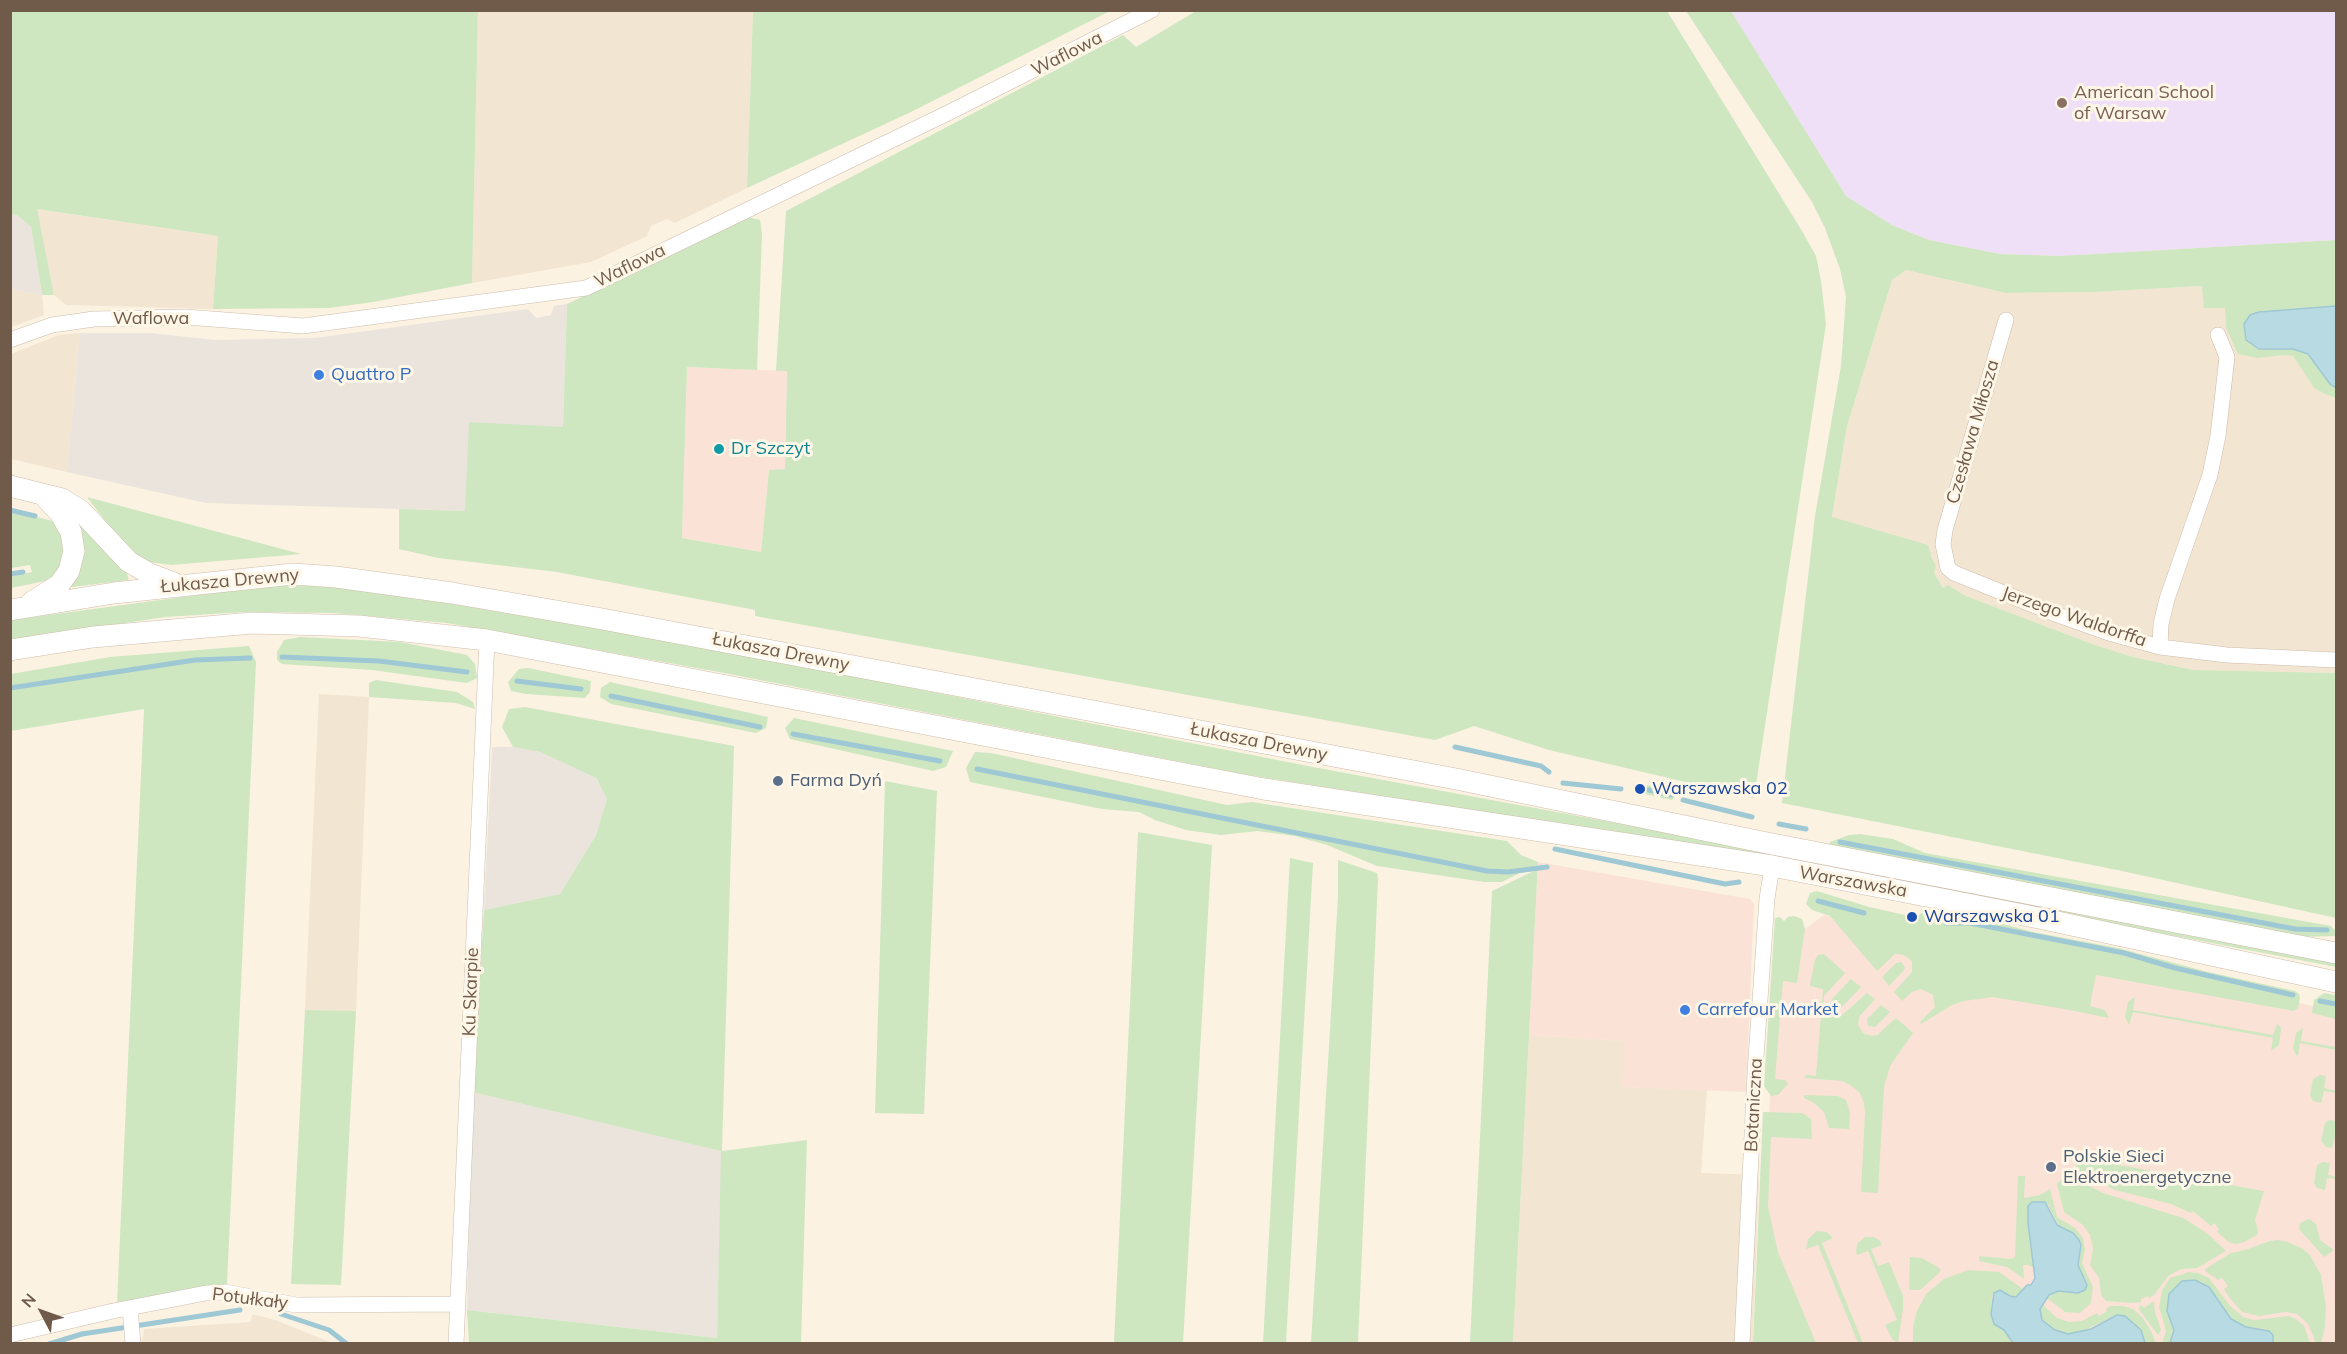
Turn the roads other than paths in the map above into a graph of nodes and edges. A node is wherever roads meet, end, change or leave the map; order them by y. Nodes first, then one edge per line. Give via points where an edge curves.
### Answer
1 (1152, 10) edge
2 (2006, 320) dead end
3 (2218, 335) dead end
4 (10, 340) edge
5 (10, 486) edge
6 (42, 493) junction
7 (1942, 544) joint
8 (181, 585) junction
9 (16, 609) edge
10 (487, 640) junction
11 (2160, 647) junction
12 (10, 650) edge
13 (2337, 660) edge
14 (1547, 798) joint
15 (1772, 866) junction
16 (2337, 954) edge
17 (2337, 982) edge
18 (458, 1304) junction
19 (131, 1313) junction
20 (10, 1335) edge
21 (134, 1339) edge
22 (456, 1344) edge
23 (1742, 1344) edge

1 - 4 street, Waflowa via 586,288 303,326 186,318 94,319 52,325
2 - 7 street, Czesława Miłosza
3 - 11 street via 2227,357 2218,436 2210,475 2167,599
5 - 6 main road
6 - 8 main road via 81,511 129,562
6 - 9 main road via 71,532 74,551 69,571 59,585
7 - 11 street, Jerzego Waldorffa via 1948,568 1954,573 2109,633
8 - 9 main road, Łukasza Drewny
8 - 14 main road, Łukasza Drewny via 292,574 452,593
10 - 12 main road via 359,626 252,624 93,637
10 - 15 main road, Warszawska via 1264,789
10 - 18 street, Ku Skarpie
11 - 13 street, Jerzego Waldorffa via 2227,655
14 - 16 main road, Warszawska
15 - 17 main road, Warszawska
15 - 23 street, Botaniczna via 1755,1072
18 - 19 street, Potułkały via 296,1305 225,1292 206,1293
18 - 22 street, Ku Skarpie
19 - 20 street, Potułkały
19 - 21 street

